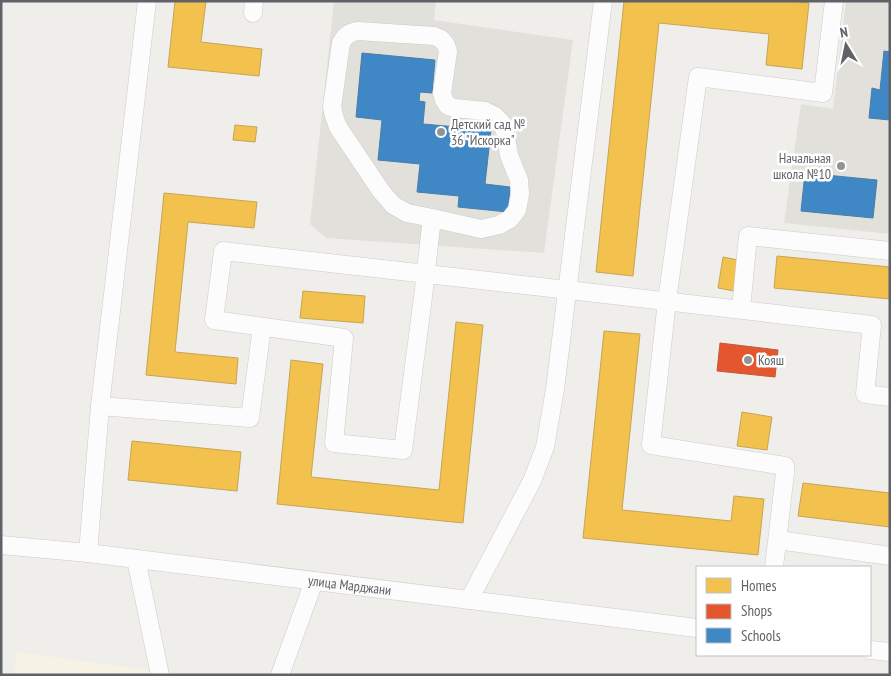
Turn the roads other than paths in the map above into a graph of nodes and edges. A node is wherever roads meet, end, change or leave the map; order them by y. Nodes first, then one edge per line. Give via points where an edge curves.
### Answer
1 (147, 1) edge
2 (603, 1) edge
3 (834, 1) edge
4 (432, 218) junction
5 (890, 251) edge
6 (425, 273) junction
7 (568, 289) junction
8 (667, 301) junction
9 (741, 309) junction
10 (262, 326) junction
11 (890, 397) edge
12 (100, 406) junction
13 (778, 540) junction
14 (1, 545) edge
15 (88, 553) junction
16 (890, 556) edge
17 (136, 559) junction
18 (774, 566) edge
19 (314, 581) junction
20 (469, 600) junction
21 (696, 628) edge
22 (871, 650) edge
23 (890, 652) edge
24 (160, 675) edge
25 (280, 675) edge

1 - 12 street
2 - 7 street
3 - 8 street via 823,93 698,77
4 - 4 street via 481,229 510,219 517,210 520,180 509,155 505,131 501,122 486,111 448,106 442,93 448,52 441,39 351,32 341,43 333,98 332,107 338,127 393,205 407,213
4 - 6 street
5 - 9 street via 748,236
6 - 7 street
6 - 10 street via 223,251 214,320
6 - 10 street via 404,450 334,442 344,338
7 - 8 street
7 - 20 street via 544,447 532,480
8 - 9 street
8 - 13 street via 651,446 785,466
9 - 11 street via 872,324 864,394
10 - 12 street via 250,418
12 - 15 street
13 - 16 street
13 - 18 street
14 - 15 street, улица Марджани
15 - 17 street, улица Марджани
17 - 19 street, улица Марджани
17 - 24 street
19 - 20 street, улица Марджани
19 - 25 street
20 - 21 street, улица Марджани
22 - 23 street

